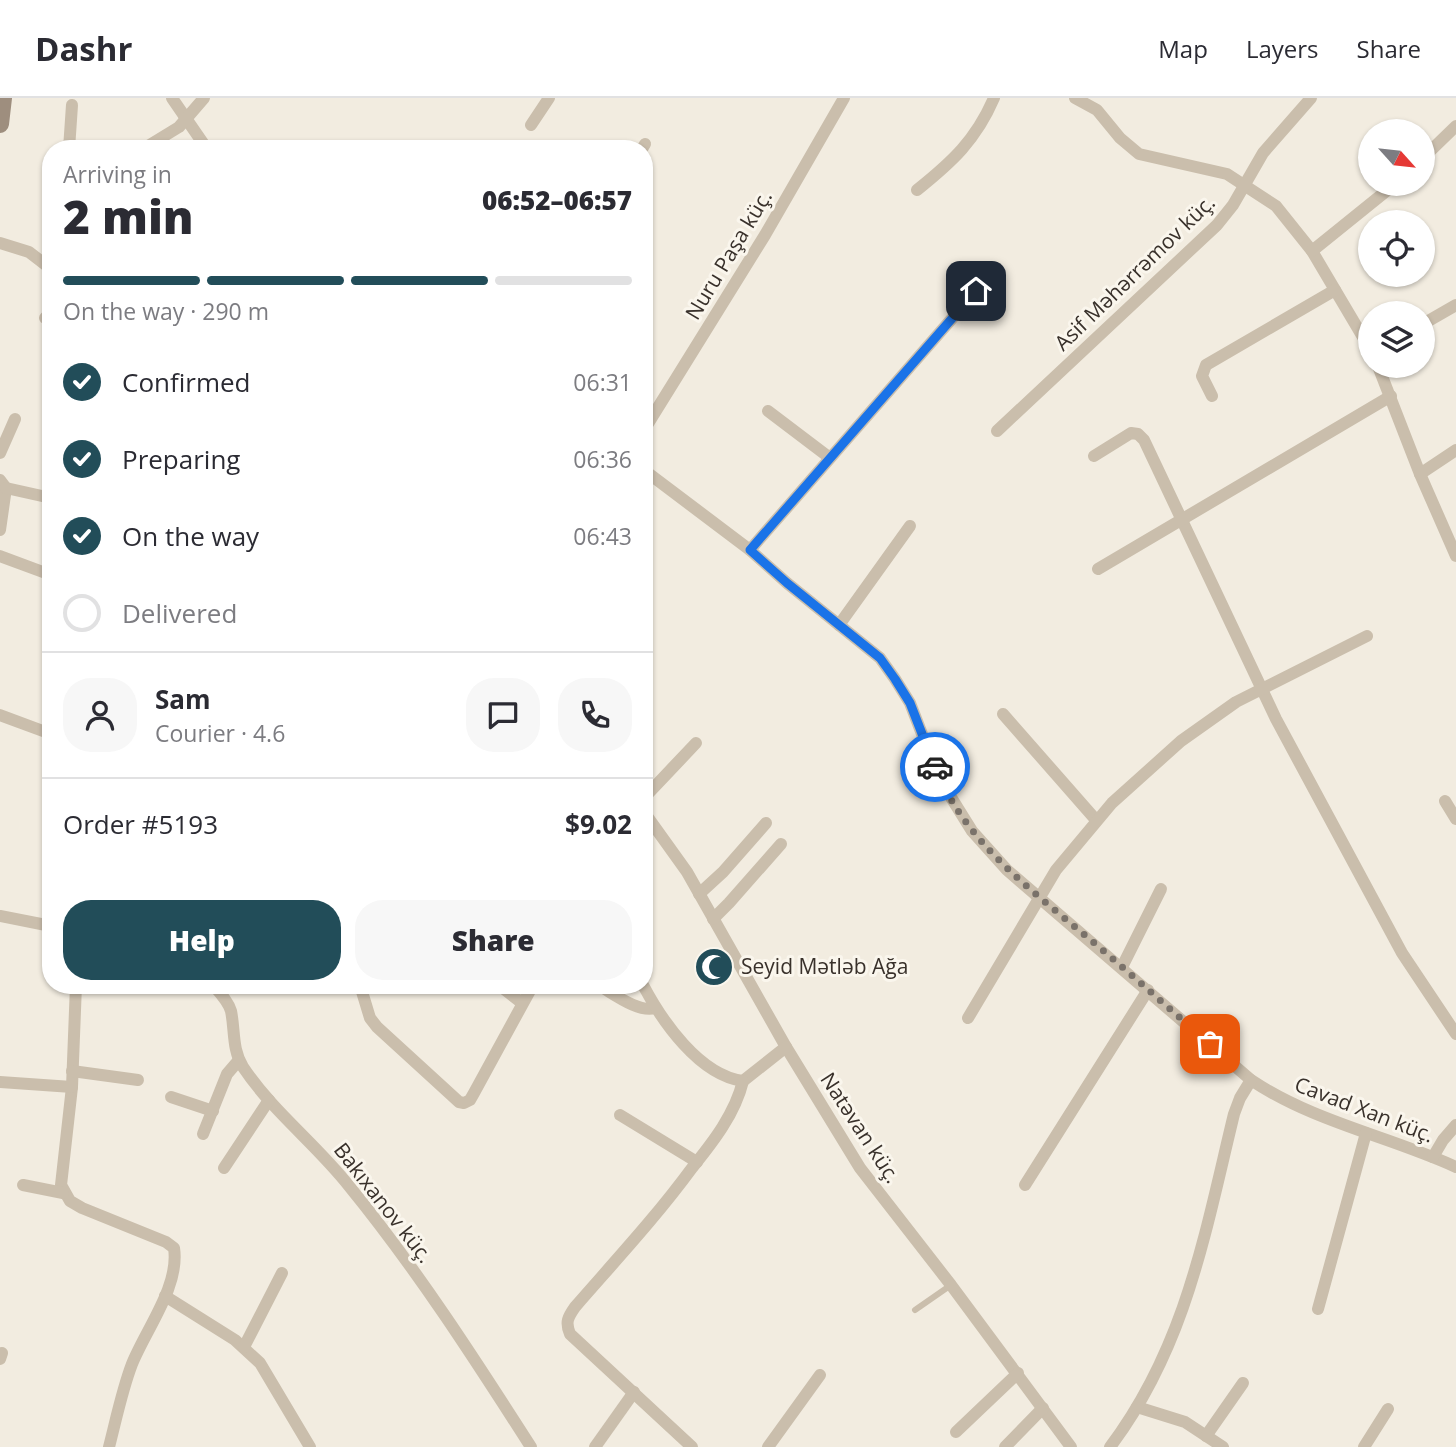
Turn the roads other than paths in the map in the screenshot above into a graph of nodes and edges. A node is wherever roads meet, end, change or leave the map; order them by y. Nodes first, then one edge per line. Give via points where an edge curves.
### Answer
1 (3, 98) edge
2 (172, 98) edge
3 (204, 98) edge
4 (549, 98) edge
5 (844, 98) edge
6 (994, 98) edge
7 (1075, 98) edge
8 (1311, 98) edge
9 (72, 105) dead end
10 (186, 121) junction
11 (0, 124) edge
12 (531, 125) dead end
13 (1456, 126) edge
14 (70, 140) edge
15 (157, 140) edge
16 (200, 140) edge
17 (1435, 146) edge
18 (1244, 185) junction
19 (917, 190) dead end
20 (1380, 196) edge
21 (0, 243) edge
22 (1312, 251) junction
23 (42, 262) edge
24 (1335, 290) junction
25 (976, 291) dead end
26 (1456, 305) edge
27 (1435, 317) edge
28 (1358, 329) edge
29 (1383, 378) edge
30 (1212, 396) dead end
31 (1391, 396) junction
32 (768, 411) dead end
33 (653, 415) edge
34 (15, 419) dead end
35 (997, 431) dead end
36 (1456, 450) edge
37 (0, 453) edge
38 (1094, 456) dead end
39 (830, 458) junction
40 (1420, 474) junction
41 (653, 477) edge
42 (3, 484) edge
43 (42, 495) edge
44 (1181, 520) junction
45 (910, 526) dead end
46 (0, 530) edge
47 (750, 550) junction
48 (0, 556) edge
49 (1456, 556) edge
50 (1098, 569) dead end
51 (42, 572) edge
52 (839, 625) junction
53 (1367, 636) dead end
54 (1262, 687) junction
55 (1003, 714) dead end
56 (0, 715) edge
57 (42, 731) edge
58 (696, 743) dead end
59 (653, 788) edge
60 (1445, 801) dead end
61 (1456, 819) edge
62 (1096, 820) junction
63 (766, 823) dead end
64 (653, 825) edge
65 (781, 844) dead end
66 (1161, 889) dead end
67 (699, 894) junction
68 (1040, 897) junction
69 (0, 916) edge
70 (713, 919) junction
71 (42, 924) edge
72 (1122, 967) junction
73 (1148, 990) junction
74 (76, 994) edge
75 (220, 994) edge
76 (363, 994) edge
77 (510, 994) edge
78 (528, 994) edge
79 (615, 994) edge
80 (648, 994) edge
81 (522, 1003) junction
82 (655, 1008) junction
83 (968, 1018) dead end
84 (1456, 1034) edge
85 (786, 1047) junction
86 (239, 1060) junction
87 (72, 1071) junction
88 (138, 1080) dead end
89 (1251, 1080) junction
90 (743, 1081) junction
91 (0, 1082) edge
92 (72, 1087) junction
93 (171, 1097) dead end
94 (269, 1100) junction
95 (213, 1111) junction
96 (620, 1115) dead end
97 (1456, 1125) edge
98 (1366, 1133) junction
99 (203, 1134) dead end
100 (1433, 1157) junction
101 (697, 1162) junction
102 (1456, 1167) edge
103 (224, 1168) dead end
104 (23, 1185) dead end
105 (1025, 1185) dead end
106 (63, 1193) junction
107 (282, 1273) dead end
108 (951, 1285) junction
109 (165, 1296) junction
110 (1318, 1309) dead end
111 (915, 1310) dead end
112 (244, 1347) junction
113 (1018, 1373) junction
114 (820, 1375) dead end
115 (1244, 1382) dead end
116 (634, 1392) junction
117 (1137, 1407) junction
118 (1044, 1408) junction
119 (1388, 1409) dead end
120 (956, 1432) dead end
121 (1206, 1436) junction
122 (109, 1447) edge
123 (310, 1447) edge
124 (531, 1447) edge
125 (595, 1447) edge
126 (692, 1447) edge
127 (768, 1447) edge
128 (1005, 1447) edge
129 (1070, 1447) edge
130 (1110, 1447) edge
131 (1223, 1447) edge
132 (1364, 1447) edge

1 - 11 street
2 - 10 street
3 - 10 street
4 - 12 street
5 - 33 street, Nuru Paşa küç.
6 - 19 street via 967,145
7 - 18 street via 1097,110 1139,153 1227,174
8 - 18 street, Asif Məhərrəmov küç. via 1263,153
9 - 14 street
10 - 15 street
10 - 16 street
13 - 17 street
18 - 22 street via 1276,206
18 - 35 street, Asif Məhərrəmov küç. via 1217,225
20 - 22 street
21 - 23 street via 29,252
22 - 24 street
24 - 28 street
24 - 30 street via 1206,365 1202,376
25 - 39 street
26 - 27 street
29 - 31 street
31 - 40 street
31 - 44 street
32 - 39 street
34 - 37 street
36 - 40 street
38 - 44 street via 1131,433 1138,434
39 - 47 street
40 - 49 street
41 - 47 street, Cavad Xan küç.
42 - 43 street
42 - 46 street
44 - 50 street
44 - 54 street
45 - 52 street
47 - 52 street, Cavad Xan küç.
48 - 51 street
52 - 68 street, Cavad Xan küç. via 880,658 895,679 910,703 939,778 972,831 1007,870
53 - 54 street
54 - 62 street via 1181,741
54 - 84 street via 1402,953
55 - 62 street
56 - 57 street
58 - 59 street
60 - 61 street
62 - 68 street
63 - 67 street
64 - 67 street, Natəvan küç.
65 - 70 street
66 - 72 street
67 - 70 street, Natəvan küç.
68 - 72 street, Cavad Xan küç.
68 - 83 street
69 - 71 street
70 - 85 street, Natəvan küç.
72 - 73 street, Cavad Xan küç.
73 - 89 street, Cavad Xan küç.
73 - 105 street
74 - 87 street
75 - 86 street, Bakıxanov küç. via 231,1012
76 - 81 street via 377,1027 464,1104
77 - 81 street
78 - 81 street
79 - 82 street via 637,1006
80 - 82 street
82 - 90 street via 710,1067
85 - 90 street
85 - 108 street, Natəvan küç. via 860,1168
86 - 94 street, Bakıxanov küç.
86 - 95 street via 227,1074
87 - 88 street
87 - 92 street
89 - 98 street, Cavad Xan küç. via 1292,1104
89 - 117 street via 1234,1114 1202,1248 1175,1334
90 - 101 street via 734,1106
91 - 92 street
92 - 106 street via 61,1174
93 - 95 street
94 - 103 street
94 - 124 street, Bakıxanov küç. via 351,1188 458,1333
95 - 99 street
96 - 101 street
97 - 100 street
98 - 100 street, Cavad Xan küç.
98 - 110 street
100 - 102 street, Cavad Xan küç.
101 - 116 street via 567,1318 570,1334
104 - 106 street
106 - 109 street via 82,1208 174,1248 176,1260
107 - 112 street
108 - 111 lane
108 - 113 street, Natəvan küç.
109 - 112 street
109 - 122 street via 131,1366
112 - 123 street via 260,1363
113 - 118 street, Natəvan küç.
113 - 120 street
114 - 127 street
115 - 121 street
116 - 125 street
116 - 126 street
117 - 121 street via 1185,1422
117 - 130 street
118 - 128 street
118 - 129 street, Natəvan küç.
119 - 132 street
121 - 131 street

